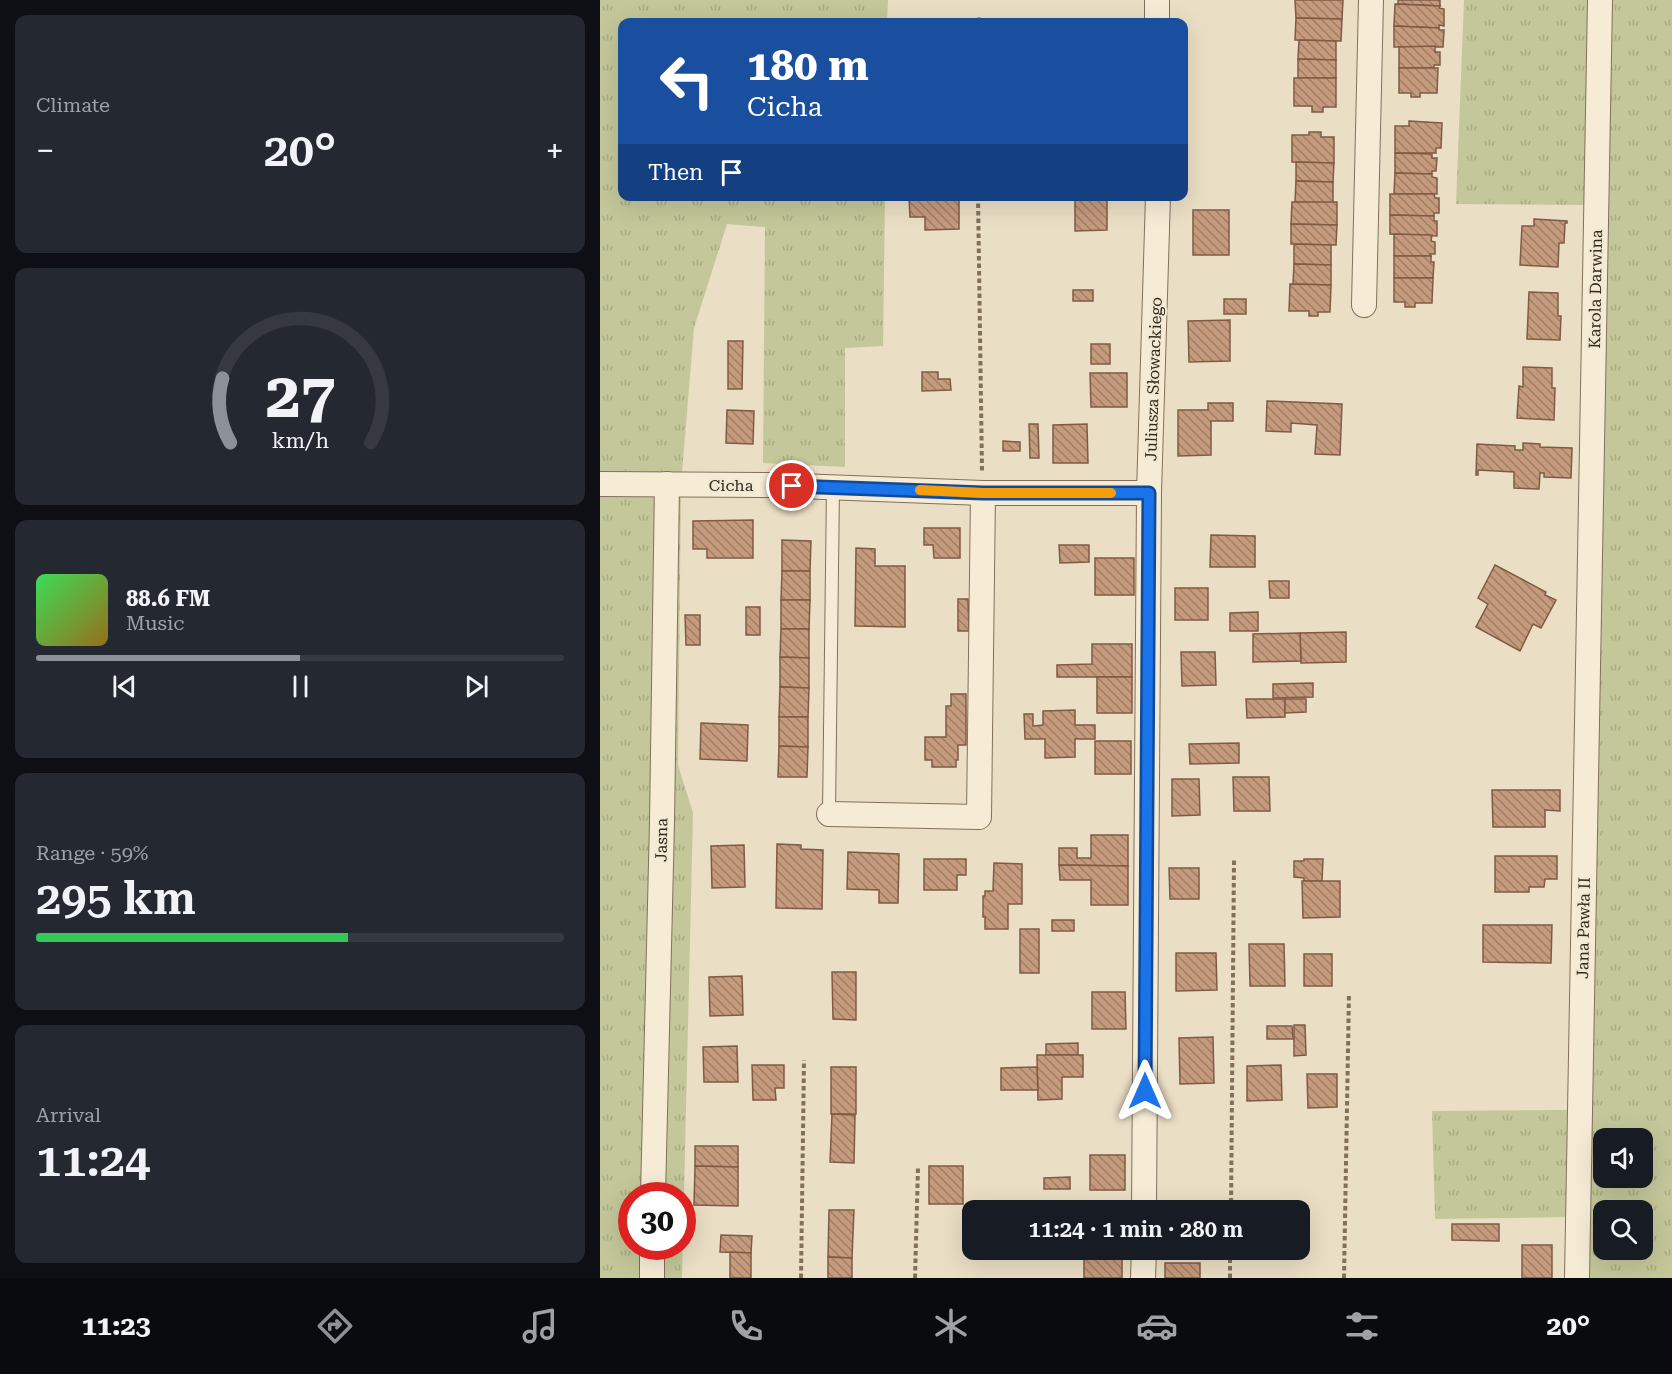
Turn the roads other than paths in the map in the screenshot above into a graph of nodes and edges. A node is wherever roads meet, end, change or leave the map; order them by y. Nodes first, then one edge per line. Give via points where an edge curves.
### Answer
1 (1157, 0) edge
2 (1371, 0) edge
3 (1600, 0) edge
4 (1157, 18) edge
5 (1158, 201) edge
6 (1364, 305) dead end
7 (600, 484) edge
8 (667, 484) junction
9 (833, 487) junction
10 (983, 493) junction
11 (1149, 493) junction
12 (1589, 578) joint
13 (829, 814) joint
14 (654, 1182) edge
15 (1144, 1200) edge
16 (652, 1260) edge
17 (1144, 1260) edge
18 (652, 1278) edge
19 (1143, 1278) edge
20 (1577, 1278) edge

1 - 4 street
2 - 6 street
3 - 12 street, Karola Darwina
5 - 11 street, Juliusza Słowackiego
7 - 8 street, Cicha
8 - 9 street, Cicha
8 - 14 street, Jasna
9 - 10 street, Cicha
9 - 13 lane
10 - 11 street, Cicha
10 - 13 street via 979,817
11 - 15 street, Juliusza Słowackiego
12 - 20 street, Jana Pawła II
16 - 18 street
17 - 19 street

